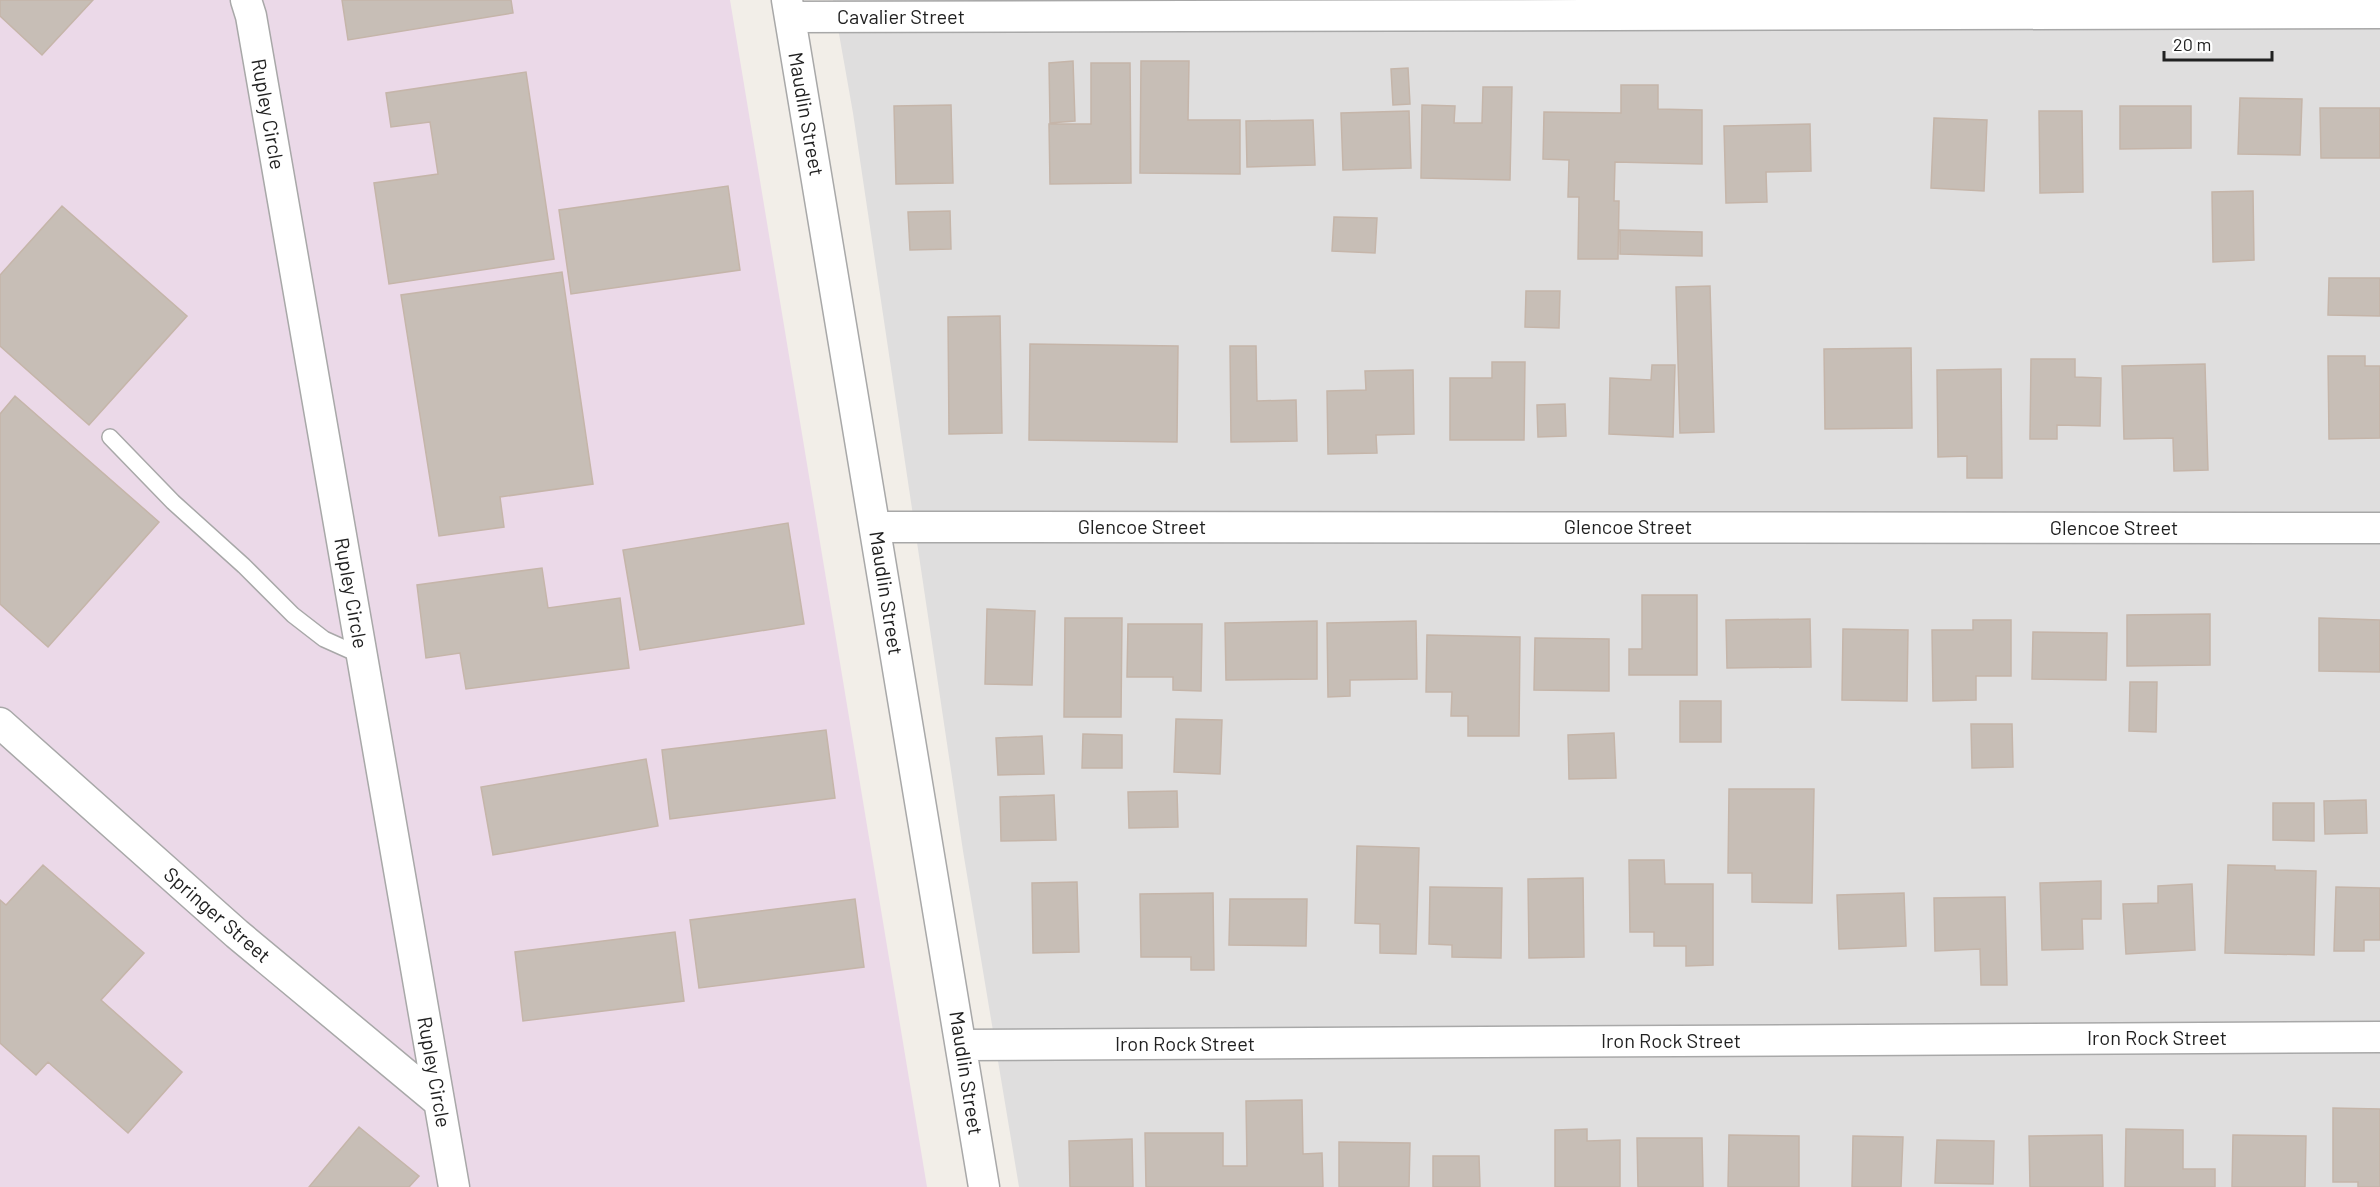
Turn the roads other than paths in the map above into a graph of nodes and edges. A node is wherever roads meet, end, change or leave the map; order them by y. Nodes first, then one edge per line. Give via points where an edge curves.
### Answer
1 (246, 0) edge
2 (788, 9) edge
3 (2380, 14) edge
4 (110, 437) dead end
5 (875, 527) junction
6 (2380, 528) edge
7 (362, 656) junction
8 (0, 723) edge
9 (2380, 1037) edge
10 (962, 1045) junction
11 (439, 1102) junction
12 (454, 1187) edge
13 (984, 1187) edge

1 - 7 street, Rupley Circle
2 - 3 street, Cavalier Street
2 - 5 street, Maudlin Street
4 - 7 lane via 293,615 324,639
5 - 6 street, Glencoe Street
5 - 10 street, Maudlin Street
7 - 11 street, Rupley Circle
8 - 11 street, Springer Street via 237,934
9 - 10 street, Iron Rock Street
10 - 13 street, Maudlin Street
11 - 12 street, Rupley Circle

